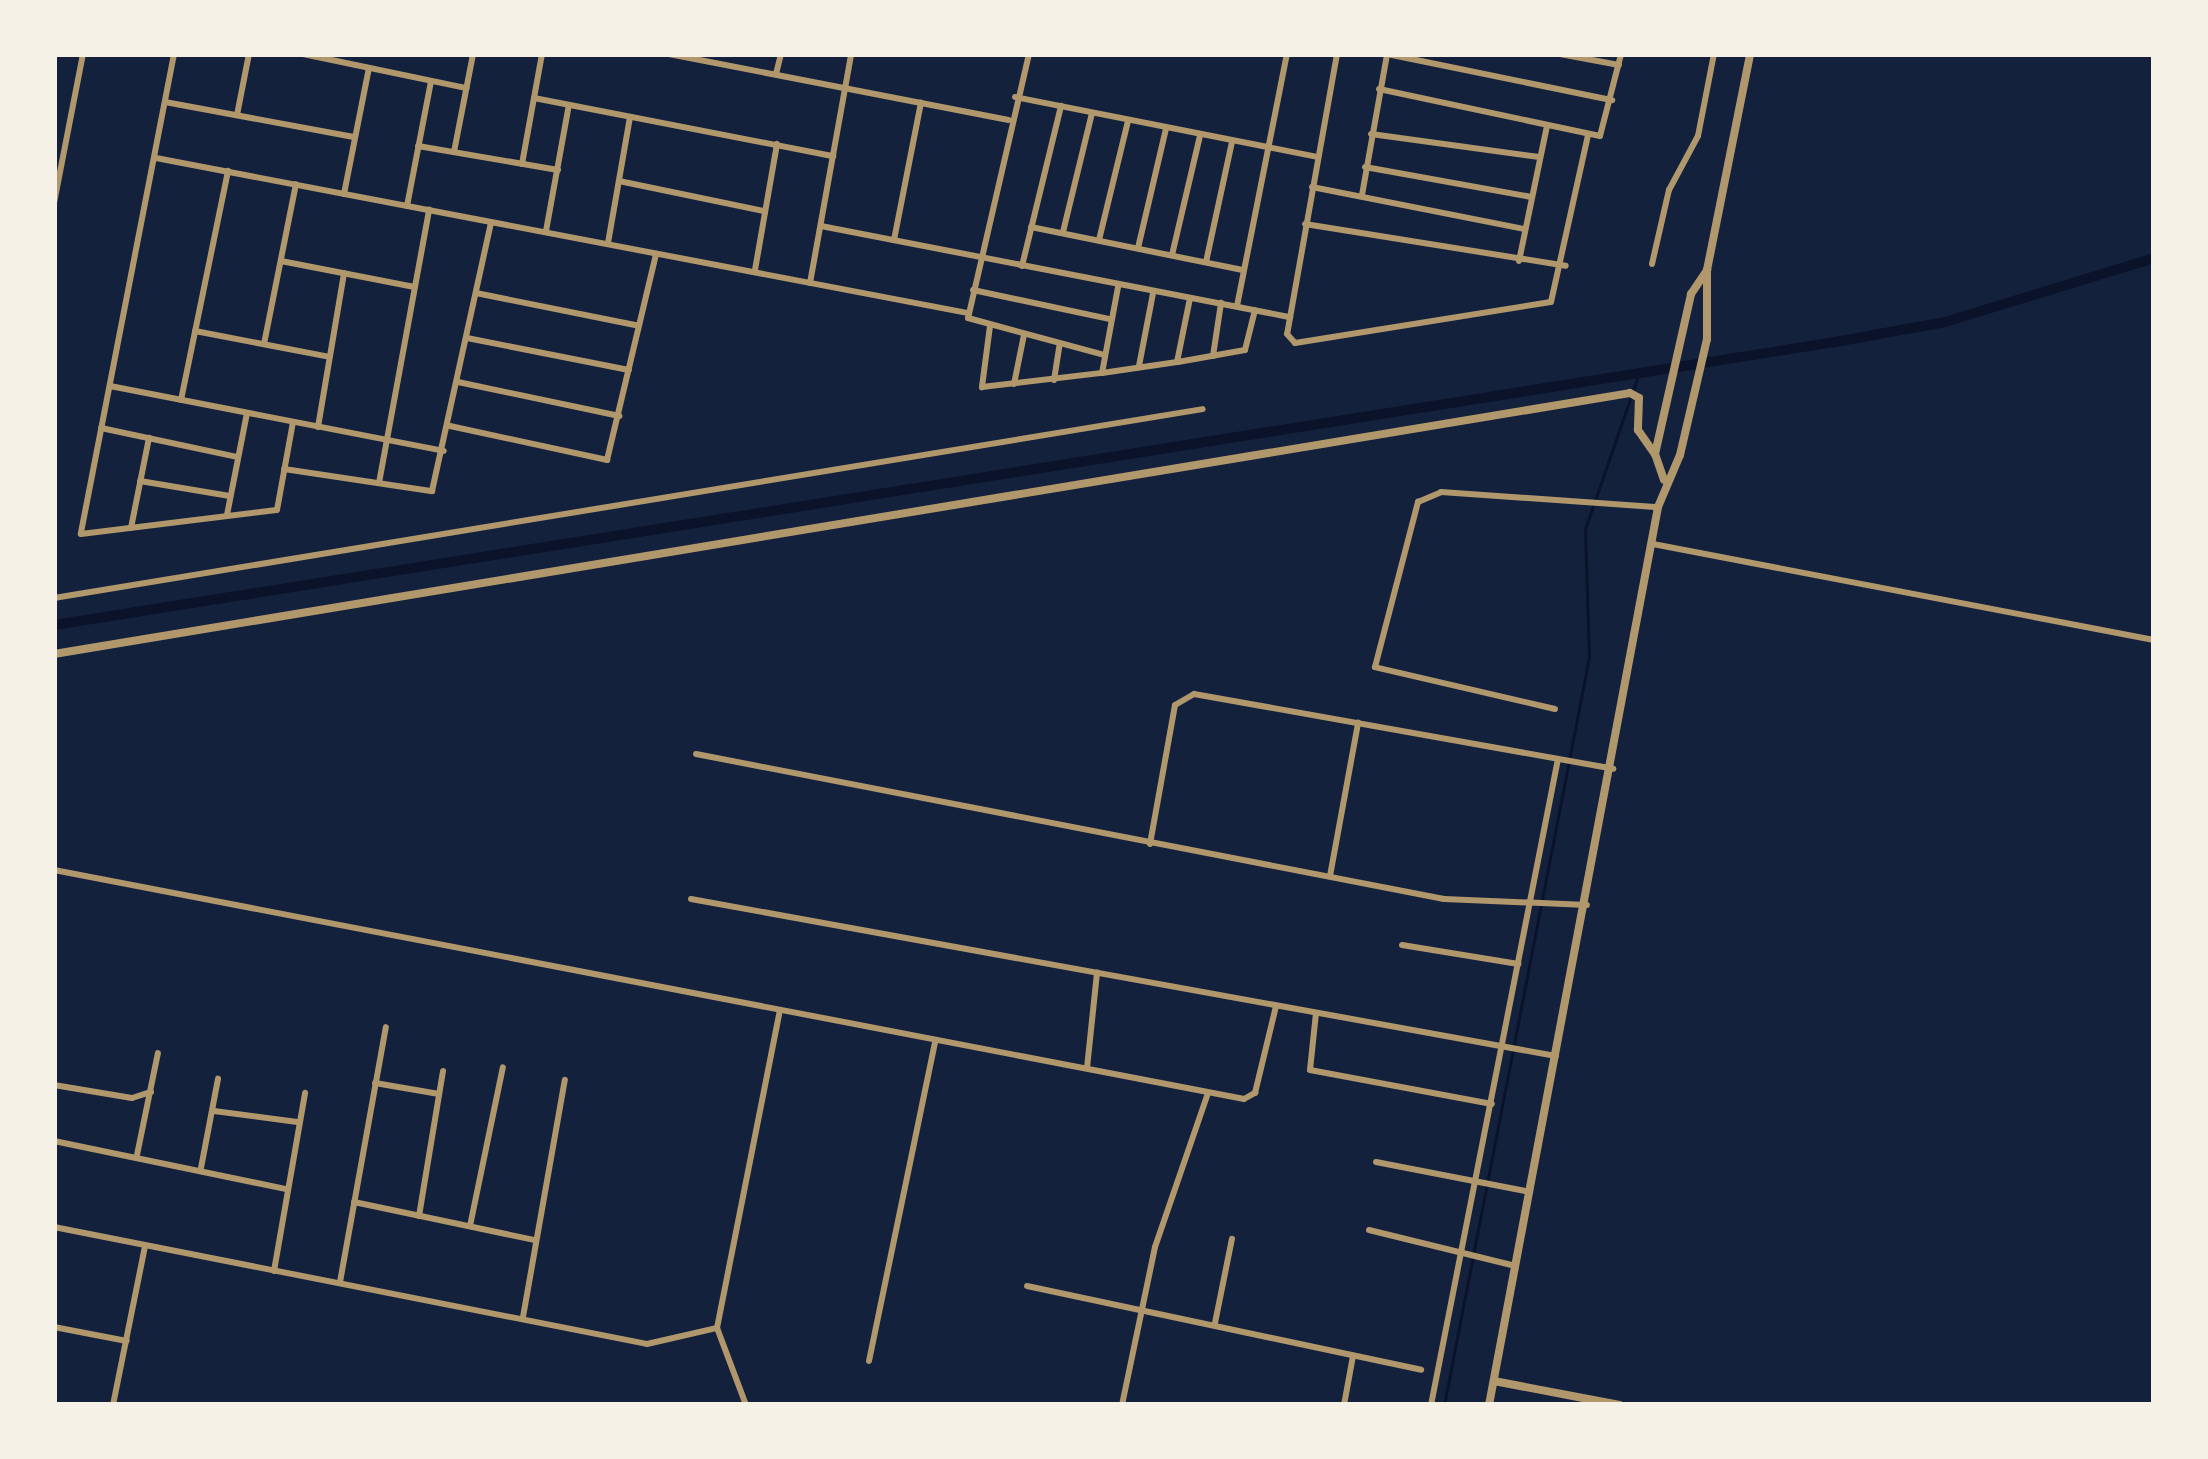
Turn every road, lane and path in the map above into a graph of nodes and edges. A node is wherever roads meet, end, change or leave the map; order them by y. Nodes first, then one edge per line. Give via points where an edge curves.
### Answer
1 (83, 54) edge
2 (174, 54) edge
3 (249, 54) edge
4 (303, 54) edge
5 (473, 54) edge
6 (542, 54) edge
7 (669, 54) edge
8 (781, 54) edge
9 (851, 54) edge
10 (1029, 54) edge
11 (1287, 54) edge
12 (1337, 54) edge
13 (1387, 54) edge
14 (1560, 54) edge
15 (1621, 54) edge
16 (1714, 54) edge
17 (1750, 54) edge
18 (1619, 65) junction
19 (369, 68) junction
20 (776, 74) junction
21 (431, 81) junction
22 (845, 87) junction
23 (466, 88) junction
24 (1379, 89) junction
25 (1015, 97) junction
26 (534, 98) junction
27 (1612, 100) junction
28 (165, 102) junction
29 (921, 103) junction
30 (569, 105) junction
31 (1060, 106) junction
32 (1092, 113) junction
33 (236, 116) junction
34 (630, 116) junction
35 (1010, 120) junction
36 (1128, 121) junction
37 (1547, 126) junction
38 (1166, 129) junction
39 (1371, 134) junction
40 (1588, 135) junction
41 (1200, 136) junction
42 (354, 137) junction
43 (1232, 142) junction
44 (777, 144) junction
45 (418, 146) junction
46 (1268, 149) junction
47 (454, 152) junction
48 (833, 156) junction
49 (1317, 157) junction
50 (1539, 157) junction
51 (156, 158) junction
52 (522, 164) junction
53 (1365, 167) junction
54 (558, 170) junction
55 (228, 171) junction
56 (619, 181) junction
57 (296, 184) junction
58 (1312, 187) junction
59 (344, 194) junction
60 (1362, 195) junction
61 (1531, 197) junction
62 (54, 203) edge
63 (407, 206) junction
64 (428, 210) junction
65 (764, 211) junction
66 (490, 222) junction
67 (1305, 224) junction
68 (821, 226) junction
69 (1031, 226) junction
70 (1525, 229) junction
71 (546, 232) junction
72 (1063, 233) junction
73 (894, 240) junction
74 (1099, 241) junction
75 (607, 244) junction
76 (1138, 249) junction
77 (656, 254) junction
78 (1172, 256) junction
79 (981, 257) junction
80 (280, 261) junction
81 (1520, 261) junction
82 (1206, 263) junction
83 (1652, 264) dead end
84 (1022, 266) junction
85 (1565, 266) junction
86 (755, 270) junction
87 (1243, 270) junction
88 (1707, 270) junction
89 (344, 273) junction
90 (810, 283) junction
91 (1118, 286) junction
92 (415, 287) junction
93 (973, 290) junction
94 (476, 292) junction
95 (1153, 293) junction
96 (1190, 298) junction
97 (1221, 303) junction
98 (1237, 306) junction
99 (1256, 310) junction
100 (968, 314) junction
101 (1290, 317) junction
102 (1110, 319) junction
103 (640, 326) junction
104 (990, 326) junction
105 (195, 331) junction
106 (1024, 335) junction
107 (467, 338) junction
108 (264, 344) junction
109 (1060, 344) junction
110 (1104, 355) junction
111 (1213, 356) junction
112 (330, 357) junction
113 (1177, 362) junction
114 (1139, 366) junction
115 (630, 370) junction
116 (1102, 373) junction
117 (1054, 380) junction
118 (458, 382) junction
119 (1014, 385) junction
120 (110, 386) junction
121 (182, 400) junction
122 (1203, 410) dead end
123 (248, 413) junction
124 (620, 416) junction
125 (293, 422) junction
126 (450, 426) junction
127 (318, 427) junction
128 (101, 428) junction
129 (149, 438) junction
130 (386, 440) junction
131 (444, 452) junction
132 (1655, 454) junction
133 (238, 457) junction
134 (284, 469) junction
135 (1664, 480) junction
136 (140, 481) junction
137 (379, 483) junction
138 (230, 496) junction
139 (1658, 507) junction
140 (227, 516) junction
141 (130, 528) junction
142 (1653, 544) junction
143 (54, 598) edge
144 (2154, 640) edge
145 (54, 654) edge
146 (1555, 709) dead end
147 (1358, 723) junction
148 (696, 754) dead end
149 (1562, 760) junction
150 (1613, 769) junction
151 (1150, 844) junction
152 (54, 870) edge
153 (1330, 876) junction
154 (692, 898) dead end
155 (1587, 905) junction
156 (1531, 908) junction
157 (1402, 945) dead end
158 (1518, 964) junction
159 (1097, 973) junction
160 (1276, 1006) junction
161 (780, 1010) junction
162 (1316, 1013) junction
163 (386, 1027) dead end
164 (934, 1042) junction
165 (1506, 1048) junction
166 (158, 1053) dead end
167 (1556, 1056) junction
168 (503, 1066) dead end
169 (1087, 1068) junction
170 (443, 1071) dead end
171 (218, 1079) dead end
172 (565, 1080) dead end
173 (375, 1083) junction
174 (54, 1085) edge
175 (152, 1092) junction
176 (305, 1093) dead end
177 (1208, 1093) junction
178 (440, 1094) junction
179 (1492, 1104) junction
180 (214, 1111) junction
181 (297, 1123) junction
182 (54, 1141) edge
183 (137, 1155) junction
184 (1376, 1162) dead end
185 (201, 1168) junction
186 (1484, 1184) junction
187 (285, 1189) junction
188 (1530, 1192) junction
189 (354, 1202) junction
190 (419, 1216) junction
191 (470, 1226) junction
192 (54, 1227) edge
193 (1369, 1230) dead end
194 (1232, 1239) dead end
195 (535, 1240) junction
196 (145, 1246) junction
197 (1470, 1255) junction
198 (1516, 1266) junction
199 (274, 1271) junction
200 (340, 1282) junction
201 (1028, 1286) dead end
202 (1140, 1308) junction
203 (523, 1317) junction
204 (1215, 1324) junction
205 (54, 1327) edge
206 (717, 1328) junction
207 (127, 1341) junction
208 (1354, 1356) junction
209 (869, 1361) dead end
210 (1421, 1370) dead end
211 (1494, 1382) junction
212 (113, 1405) edge
213 (746, 1405) edge
214 (1122, 1405) edge
215 (1344, 1405) edge
216 (1431, 1405) edge
217 (1489, 1405) edge
218 (1620, 1405) edge

1 - 62 street
2 - 28 street
3 - 33 street
4 - 19 street
5 - 23 street
6 - 26 street
7 - 20 street
8 - 20 street
9 - 22 street
10 - 25 street
11 - 46 street
12 - 49 street
13 - 24 street
13 - 27 street
14 - 18 street
15 - 18 street
16 - 83 street via 1699,136 1669,190
17 - 88 street
18 - 27 street
19 - 21 street
19 - 42 street
20 - 22 street
21 - 23 street
21 - 45 street
22 - 29 street
22 - 48 street
23 - 47 street
24 - 37 street
24 - 39 street
25 - 31 street
25 - 35 street
26 - 30 street
26 - 52 street
27 - 40 street via 1606,130
28 - 33 street
28 - 51 street
29 - 35 street
29 - 73 street
30 - 34 street
30 - 54 street
31 - 32 street
31 - 69 street
32 - 36 street
32 - 72 street
33 - 42 street
34 - 44 street
34 - 56 street
35 - 79 street
36 - 38 street
36 - 74 street
37 - 40 street
37 - 50 street
38 - 41 street
38 - 76 street
39 - 50 street
39 - 53 street
40 - 85 street
41 - 43 street
41 - 78 street
42 - 59 street
43 - 46 street
43 - 82 street
44 - 48 street
44 - 65 street
45 - 47 street
45 - 63 street
46 - 49 street
46 - 87 street
47 - 52 street
48 - 68 street
49 - 58 street
50 - 61 street
51 - 55 street
51 - 120 street
52 - 54 street
53 - 60 street
53 - 61 street
54 - 71 street
55 - 57 street
55 - 105 street
56 - 65 street
56 - 75 street
57 - 59 street
57 - 80 street
58 - 60 street
58 - 67 street
59 - 63 street
60 - 70 street
61 - 70 street
63 - 64 street
64 - 66 street
64 - 92 street
65 - 86 street
66 - 71 street
66 - 94 street
67 - 81 street
67 - 101 street
68 - 73 street
68 - 90 street
69 - 72 street
69 - 84 street
70 - 81 street
71 - 75 street
72 - 74 street
73 - 79 street
74 - 76 street
75 - 77 street
76 - 78 street
77 - 86 street
77 - 103 street
78 - 82 street
79 - 84 street
79 - 93 street
80 - 89 street
80 - 108 street
81 - 85 street
82 - 87 street
84 - 91 street
85 - 101 street via 1557,298 1546,305 1300,343 1287,339
86 - 90 street
87 - 98 street
88 - 132 street via 1691,294
88 - 135 street via 1698,386 1676,466
89 - 92 street
89 - 112 street
90 - 100 street
91 - 95 street
91 - 102 street
92 - 130 street
93 - 100 street
93 - 102 street
94 - 103 street
94 - 107 street
95 - 96 street
95 - 114 street
96 - 97 street
96 - 113 street
97 - 98 street
97 - 111 street
98 - 99 street
99 - 101 street
99 - 111 street via 1245,350
100 - 104 street
102 - 110 street
103 - 115 street
104 - 106 street
104 - 119 street via 979,383
105 - 108 street
105 - 121 street
106 - 109 street
106 - 119 street
107 - 115 street
107 - 118 street
108 - 112 street
109 - 110 street
109 - 117 street
110 - 116 street
111 - 113 street
112 - 127 street
113 - 114 street
114 - 116 street
115 - 124 street
116 - 117 street
117 - 119 street
118 - 124 street
118 - 126 street
120 - 121 street
120 - 128 street
121 - 123 street
122 - 143 street
123 - 125 street
123 - 133 street
124 - 126 street via 602,460
125 - 127 street
125 - 134 street
126 - 131 street
127 - 130 street
128 - 129 street
128 - 141 street via 80,535
129 - 133 street
129 - 136 street
130 - 131 street
130 - 137 street
131 - 137 street via 432,491
132 - 135 street
132 - 145 street via 1638,430 1634,394
133 - 138 street
134 - 137 street
134 - 140 street via 277,510
135 - 139 street
136 - 138 street
136 - 141 street
138 - 140 street
139 - 142 street
139 - 146 street via 1425,495 1413,513 1375,657 1382,672
140 - 141 street
142 - 144 street
142 - 150 street
147 - 149 street
147 - 151 street via 1186,696 1175,705
147 - 153 street
148 - 151 street
149 - 150 street
149 - 156 street
150 - 155 street
151 - 153 street
152 - 161 street
153 - 156 street
154 - 159 street
155 - 156 street
155 - 167 street
156 - 158 street
157 - 158 street
158 - 165 street
159 - 160 street
159 - 169 street
160 - 162 street
160 - 177 street via 1252,1097
161 - 164 street
161 - 206 street
162 - 165 street
162 - 179 street via 1310,1070
163 - 173 street
164 - 169 street
164 - 209 street
165 - 167 street
165 - 179 street
166 - 175 street
167 - 188 street
168 - 191 street
169 - 177 street
170 - 178 street
171 - 180 street
172 - 195 street
173 - 178 street
173 - 189 street
174 - 175 street via 133,1098
175 - 183 street
176 - 181 street
177 - 202 street
178 - 190 street
179 - 186 street
180 - 181 street
180 - 185 street
181 - 187 street
182 - 183 street
183 - 185 street
184 - 186 street
185 - 187 street
186 - 188 street
186 - 197 street
187 - 199 street
188 - 198 street
189 - 190 street
189 - 200 street
190 - 191 street
191 - 195 street
192 - 196 street
193 - 197 street
194 - 204 street
195 - 203 street
196 - 199 street
196 - 207 street
197 - 198 street
197 - 216 street
198 - 211 street
199 - 200 street
200 - 203 street
201 - 202 street
202 - 204 street
202 - 214 street
203 - 206 street via 647,1344
204 - 208 street
205 - 207 street
206 - 213 street
207 - 212 street
208 - 210 street
208 - 215 street
211 - 217 street
211 - 218 street

